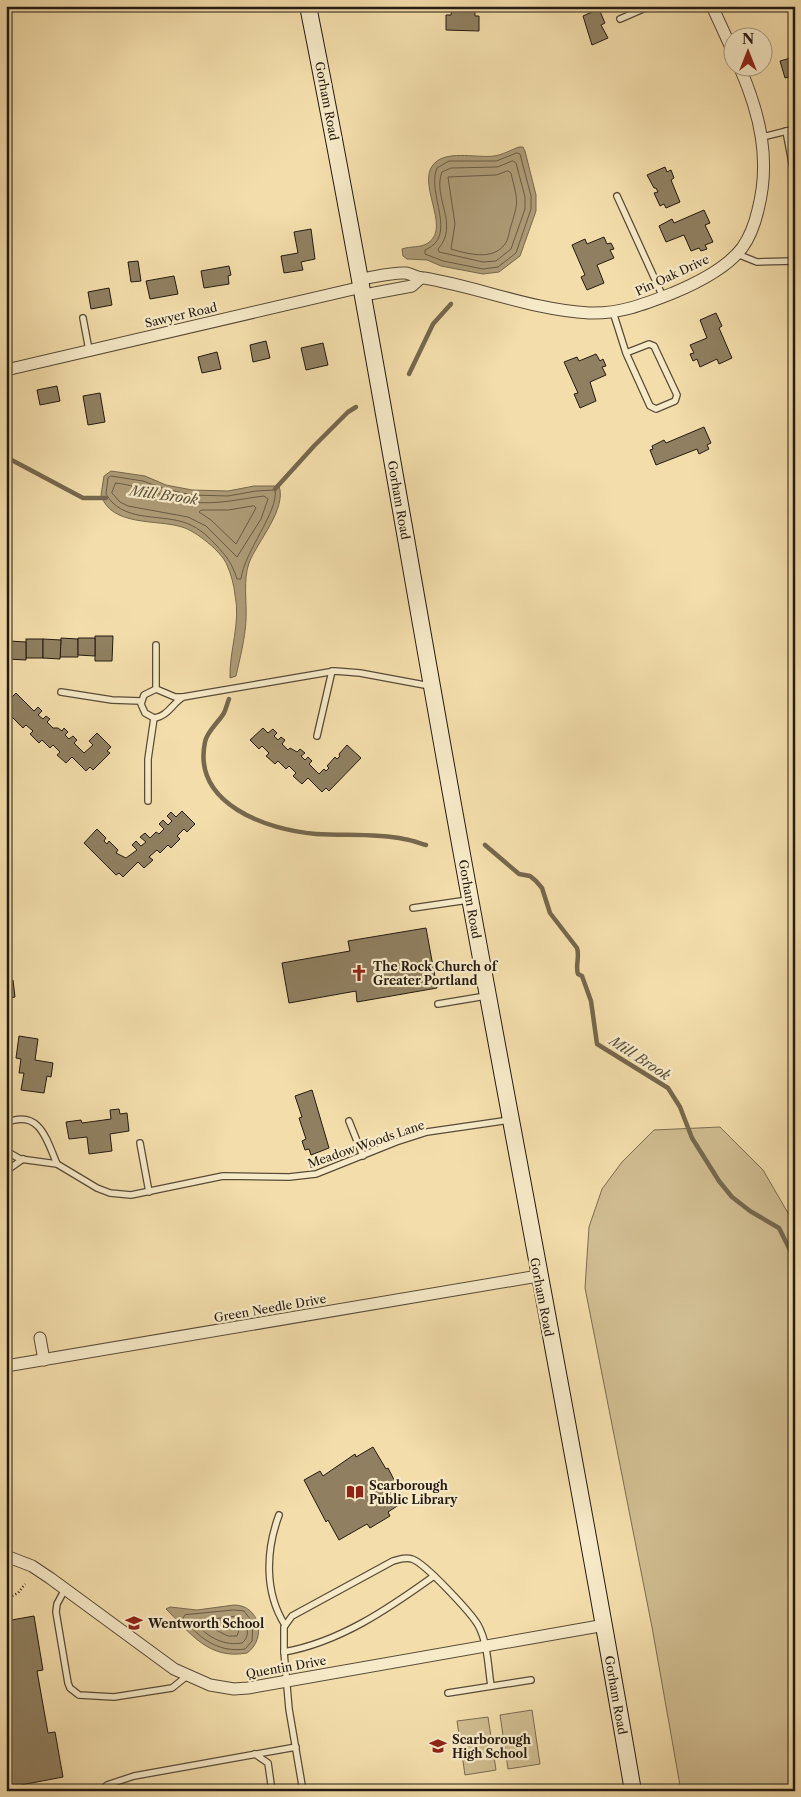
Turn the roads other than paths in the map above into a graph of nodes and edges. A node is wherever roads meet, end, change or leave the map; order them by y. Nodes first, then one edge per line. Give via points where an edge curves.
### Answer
1 (308, 6) edge
2 (650, 6) edge
3 (712, 6) edge
4 (620, 19) dead end
5 (724, 32) edge
6 (744, 78) edge
7 (795, 129) edge
8 (786, 131) junction
9 (762, 137) junction
10 (795, 179) edge
11 (617, 196) dead end
12 (737, 254) junction
13 (795, 261) edge
14 (421, 278) junction
15 (362, 287) junction
16 (662, 297) junction
17 (613, 312) junction
18 (83, 318) dead end
19 (88, 350) junction
20 (626, 353) junction
21 (6, 370) edge
22 (156, 645) dead end
23 (332, 672) junction
24 (432, 686) junction
25 (156, 689) junction
26 (60, 692) dead end
27 (182, 697) junction
28 (142, 701) junction
29 (154, 718) junction
30 (317, 736) dead end
31 (148, 801) dead end
32 (470, 899) junction
33 (413, 908) dead end
34 (488, 996) junction
35 (438, 1004) dead end
36 (510, 1120) junction
37 (349, 1121) dead end
38 (6, 1123) edge
39 (140, 1143) dead end
40 (6, 1151) edge
41 (363, 1156) junction
42 (22, 1159) junction
43 (57, 1164) junction
44 (6, 1171) edge
45 (150, 1192) junction
46 (538, 1276) junction
47 (40, 1338) dead end
48 (44, 1360) junction
49 (6, 1366) edge
50 (279, 1515) dead end
51 (6, 1556) edge
52 (434, 1576) junction
53 (65, 1589) junction
54 (285, 1625) junction
55 (604, 1625) junction
56 (485, 1646) junction
57 (284, 1652) junction
58 (187, 1676) junction
59 (531, 1680) dead end
60 (286, 1681) junction
61 (491, 1686) junction
62 (448, 1693) dead end
63 (296, 1746) junction
64 (255, 1754) junction
65 (101, 1791) edge
66 (272, 1791) edge
67 (303, 1791) edge
68 (633, 1791) edge

1 - 15 main road, Gorham Road
2 - 4 lane
3 - 5 street
6 - 9 street, Pin Oak Drive via 753,98
7 - 8 lane
8 - 9 lane
8 - 10 lane
9 - 12 street, Pin Oak Drive via 764,169 760,202 751,233
11 - 16 lane
12 - 13 lane via 757,262
12 - 16 street, Pin Oak Drive via 712,272
14 - 15 street, Pin Oak Drive via 403,273
14 - 15 street via 412,286
14 - 17 street, Pin Oak Drive via 558,309
15 - 19 street, Sawyer Road
15 - 24 main road, Gorham Road
16 - 17 street, Pin Oak Drive
17 - 20 lane
18 - 19 lane
19 - 21 street, Sawyer Road
20 - 20 lane via 650,406 656,409 675,401 677,395 654,346 649,344
22 - 25 lane
23 - 24 lane via 354,672
23 - 27 lane
23 - 30 lane
24 - 32 main road, Gorham Road
25 - 27 lane
25 - 28 lane via 146,692
26 - 28 lane
27 - 29 lane via 164,716
28 - 29 lane via 145,714
29 - 31 lane via 148,759
32 - 33 lane
32 - 34 main road, Gorham Road
34 - 35 lane
34 - 36 main road, Gorham Road
36 - 41 lane, Meadow Woods Lane via 427,1132
36 - 46 main road, Gorham Road
37 - 41 lane
38 - 43 lane via 25,1120 38,1126 45,1134
39 - 45 lane
40 - 42 lane, Meadow Woods Lane
41 - 45 lane, Meadow Woods Lane via 316,1174 223,1176
42 - 43 lane, Meadow Woods Lane
42 - 44 lane
43 - 45 lane, Meadow Woods Lane via 110,1193
46 - 48 street, Green Needle Drive
46 - 55 main road, Gorham Road
47 - 48 street
48 - 49 street, Green Needle Drive
50 - 54 lane via 272,1534 270,1569 275,1606
51 - 53 street, Quentin Drive via 32,1566
52 - 54 lane via 415,1560 399,1559 292,1616
52 - 56 lane via 478,1625
52 - 57 lane via 337,1638
53 - 58 street, Quentin Drive
53 - 58 lane via 56,1612 68,1683 74,1692 86,1696 128,1696 172,1688
54 - 57 lane
55 - 56 street, Quentin Drive
55 - 68 main road, Gorham Road
56 - 60 street, Quentin Drive
56 - 61 lane
57 - 60 lane
58 - 60 street, Quentin Drive via 210,1685 234,1689
59 - 61 lane
60 - 63 lane
61 - 62 lane
63 - 64 lane
63 - 67 lane
64 - 65 lane via 134,1776 107,1785
64 - 66 lane via 268,1763

